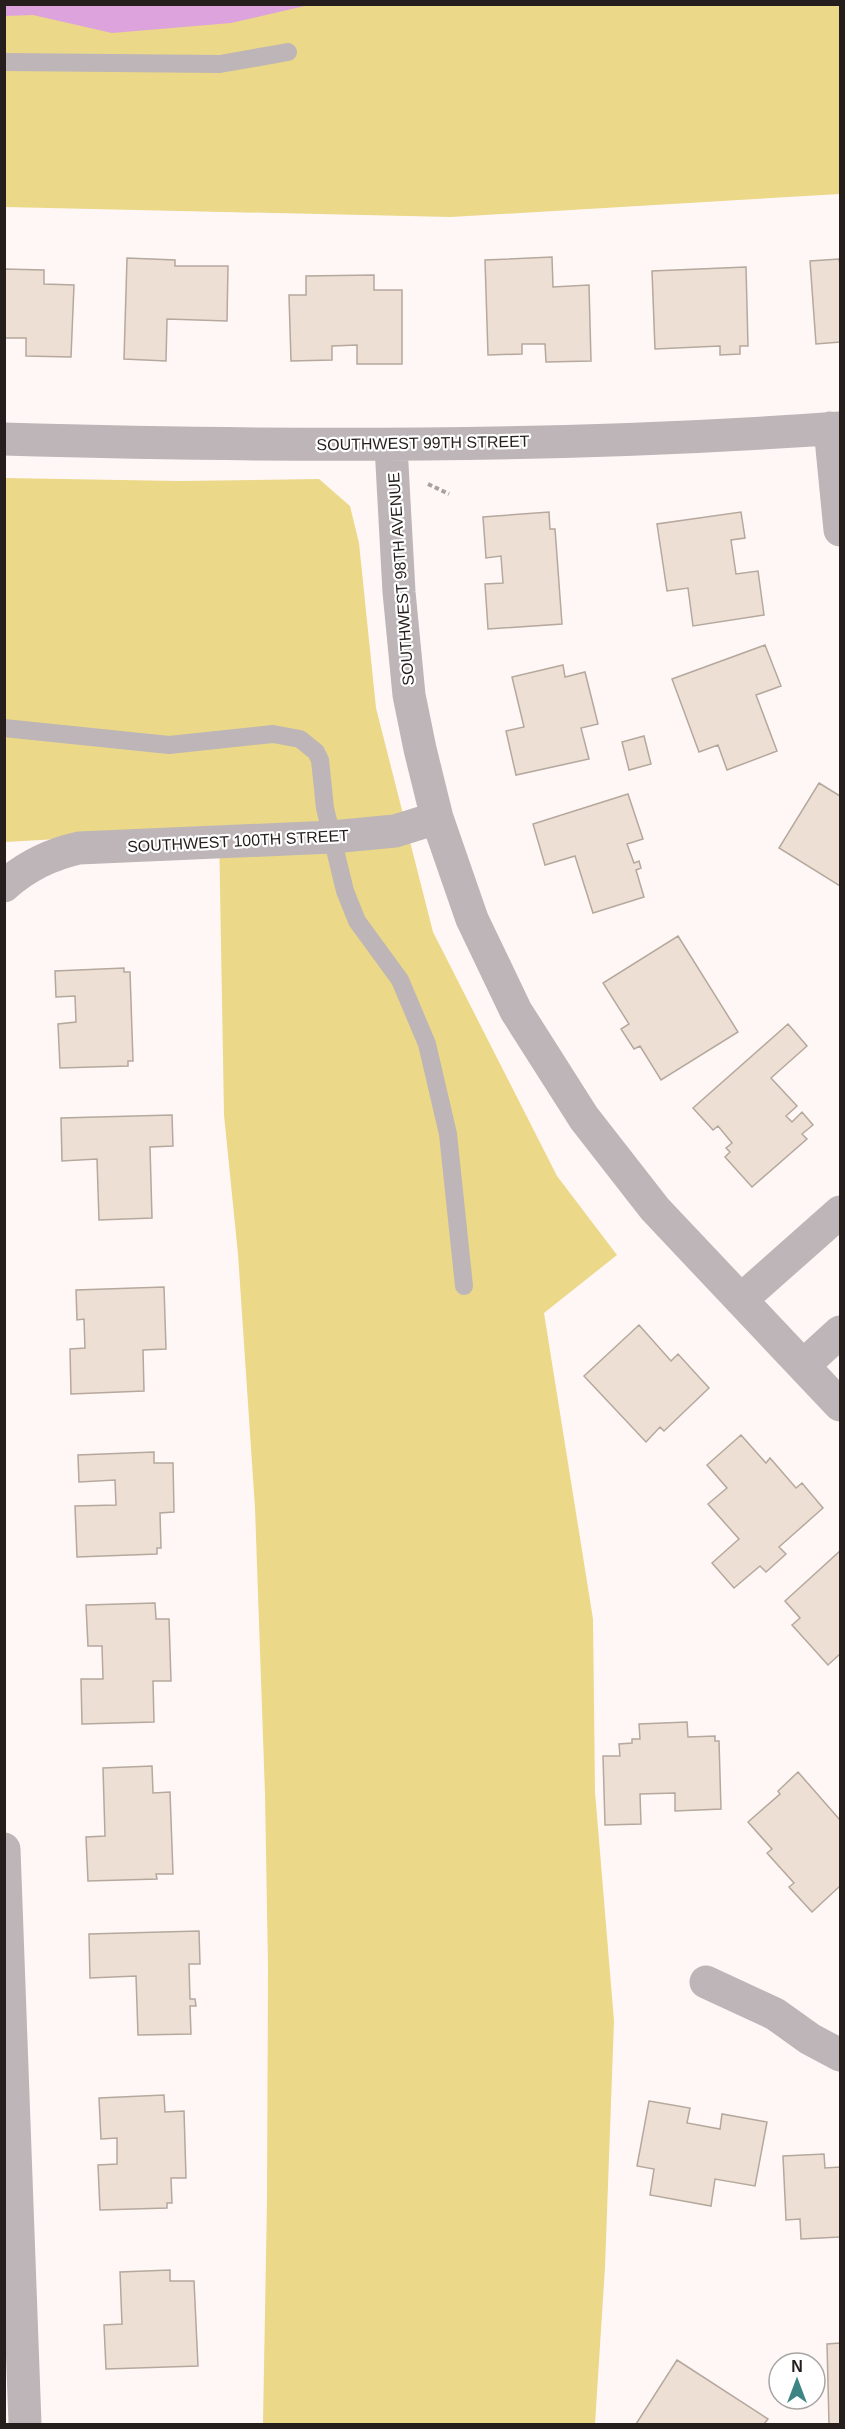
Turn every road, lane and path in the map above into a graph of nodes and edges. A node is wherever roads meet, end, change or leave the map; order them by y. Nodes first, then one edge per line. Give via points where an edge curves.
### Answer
1 (288, 52) dead end
2 (4, 62) edge
3 (835, 428) edge
4 (4, 440) edge
5 (392, 446) junction
6 (431, 484) dead end
7 (449, 494) dead end
8 (840, 530) edge
9 (4, 728) edge
10 (437, 818) junction
11 (332, 837) junction
12 (4, 886) edge
13 (840, 1212) edge
14 (464, 1286) dead end
15 (742, 1299) junction
16 (840, 1332) edge
17 (804, 1365) junction
18 (840, 1405) edge
19 (4, 1849) edge
20 (706, 1982) dead end
21 (7, 2030) edge
22 (840, 2055) edge
23 (25, 2424) edge

1 - 2 lane via 220,64
3 - 5 street, SOUTHWEST 99TH STREET
3 - 8 street
4 - 5 street, SOUTHWEST 99TH STREET
5 - 10 street, SOUTHWEST 98TH AVENUE via 409,695
6 - 7 path
9 - 11 lane via 169,745 273,734 300,739 310,745 320,760
10 - 11 street, SOUTHWEST 100TH STREET via 395,831
10 - 15 street, SOUTHWEST 98TH AVENUE via 472,919 516,1011 549,1066 584,1118 656,1209
11 - 12 street, SOUTHWEST 100TH STREET via 85,848 38,863
11 - 14 lane via 357,921 400,980 427,1044 448,1134
13 - 15 street
15 - 17 street, SOUTHWEST 98TH AVENUE
16 - 17 street
17 - 18 street, SOUTHWEST 98TH AVENUE
19 - 21 street
20 - 22 street via 775,2014
21 - 23 street

